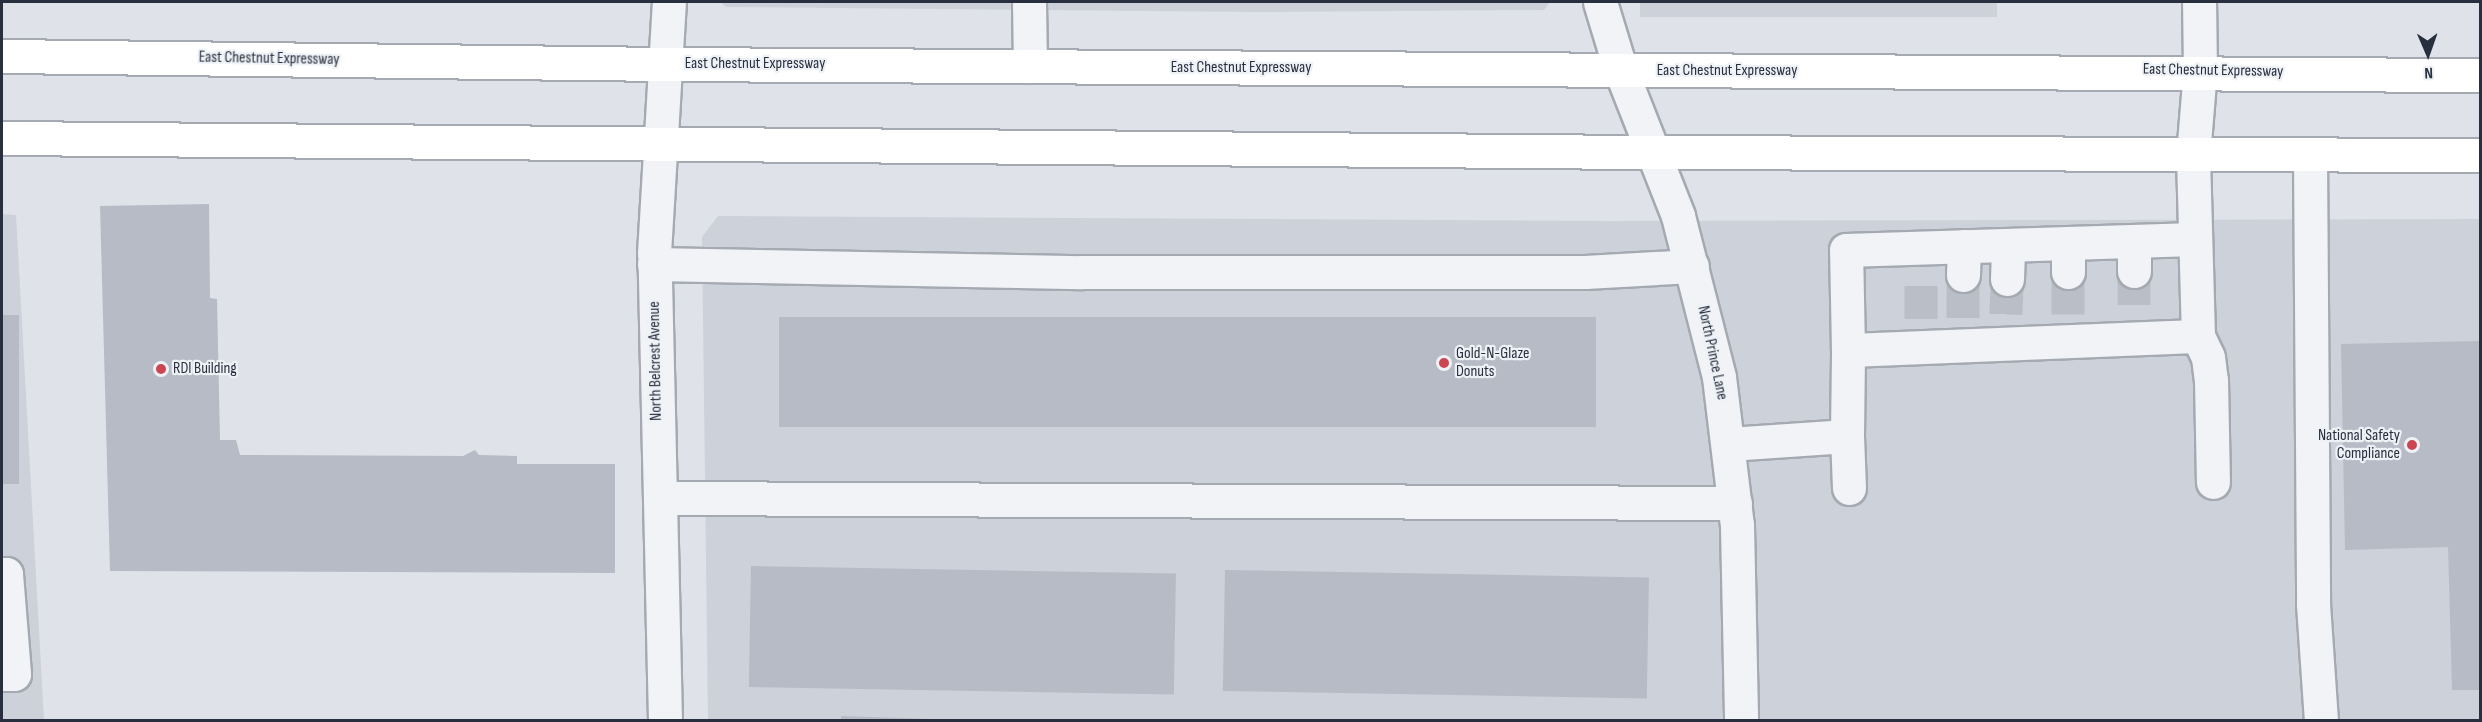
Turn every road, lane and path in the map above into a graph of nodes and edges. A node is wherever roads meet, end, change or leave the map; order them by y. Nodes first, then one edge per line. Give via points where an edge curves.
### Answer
1 (669, 2) edge
2 (1029, 2) edge
3 (1600, 2) edge
4 (2199, 2) edge
5 (2, 56) edge
6 (666, 64) junction
7 (1030, 66) junction
8 (2200, 70) junction
9 (1621, 71) junction
10 (2481, 75) edge
11 (2, 138) edge
12 (660, 143) junction
13 (1653, 152) junction
14 (2193, 155) junction
15 (2310, 155) junction
16 (2481, 155) edge
17 (2194, 239) junction
18 (2008, 245) junction
19 (654, 264) junction
20 (1692, 266) junction
21 (2007, 279) tunnel mouth
22 (2198, 336) junction
23 (1848, 350) junction
24 (1847, 436) junction
25 (1730, 444) junction
26 (2213, 482) dead end
27 (1849, 488) dead end
28 (660, 498) junction
29 (1736, 503) junction
30 (2, 574) edge
31 (2, 674) edge
32 (665, 720) edge
33 (1741, 720) edge
34 (2321, 720) edge

1 - 6 street, North Belcrest Avenue
2 - 7 street
3 - 9 street, North Prince Lane
4 - 8 street
5 - 6 main road, East Chestnut Expressway
6 - 7 main road, East Chestnut Expressway
6 - 12 street, North Belcrest Avenue
7 - 9 main road, East Chestnut Expressway
8 - 9 main road, East Chestnut Expressway
8 - 10 main road, East Chestnut Expressway
8 - 14 street
9 - 13 street, North Prince Lane
11 - 12 main road
12 - 13 main road
12 - 19 street, North Belcrest Avenue
13 - 14 main road
13 - 20 street, North Prince Lane
14 - 15 main road
14 - 17 street
15 - 16 main road
15 - 34 street via 2313,604
17 - 18 street via 2134,256 2068,257
17 - 22 street
18 - 21 street
18 - 23 street via 1963,260 1921,261 1846,250
19 - 20 street via 1082,272 1585,272
19 - 28 street, North Belcrest Avenue
20 - 25 street, North Prince Lane via 1719,377
22 - 23 street via 2134,325 2005,328 1920,332
22 - 26 street via 2208,357 2211,380
23 - 24 street
24 - 25 street
24 - 27 street
25 - 29 street, North Prince Lane
28 - 29 street
28 - 32 street, North Belcrest Avenue
29 - 33 street, North Prince Lane
30 - 31 street via 6,574 14,674

